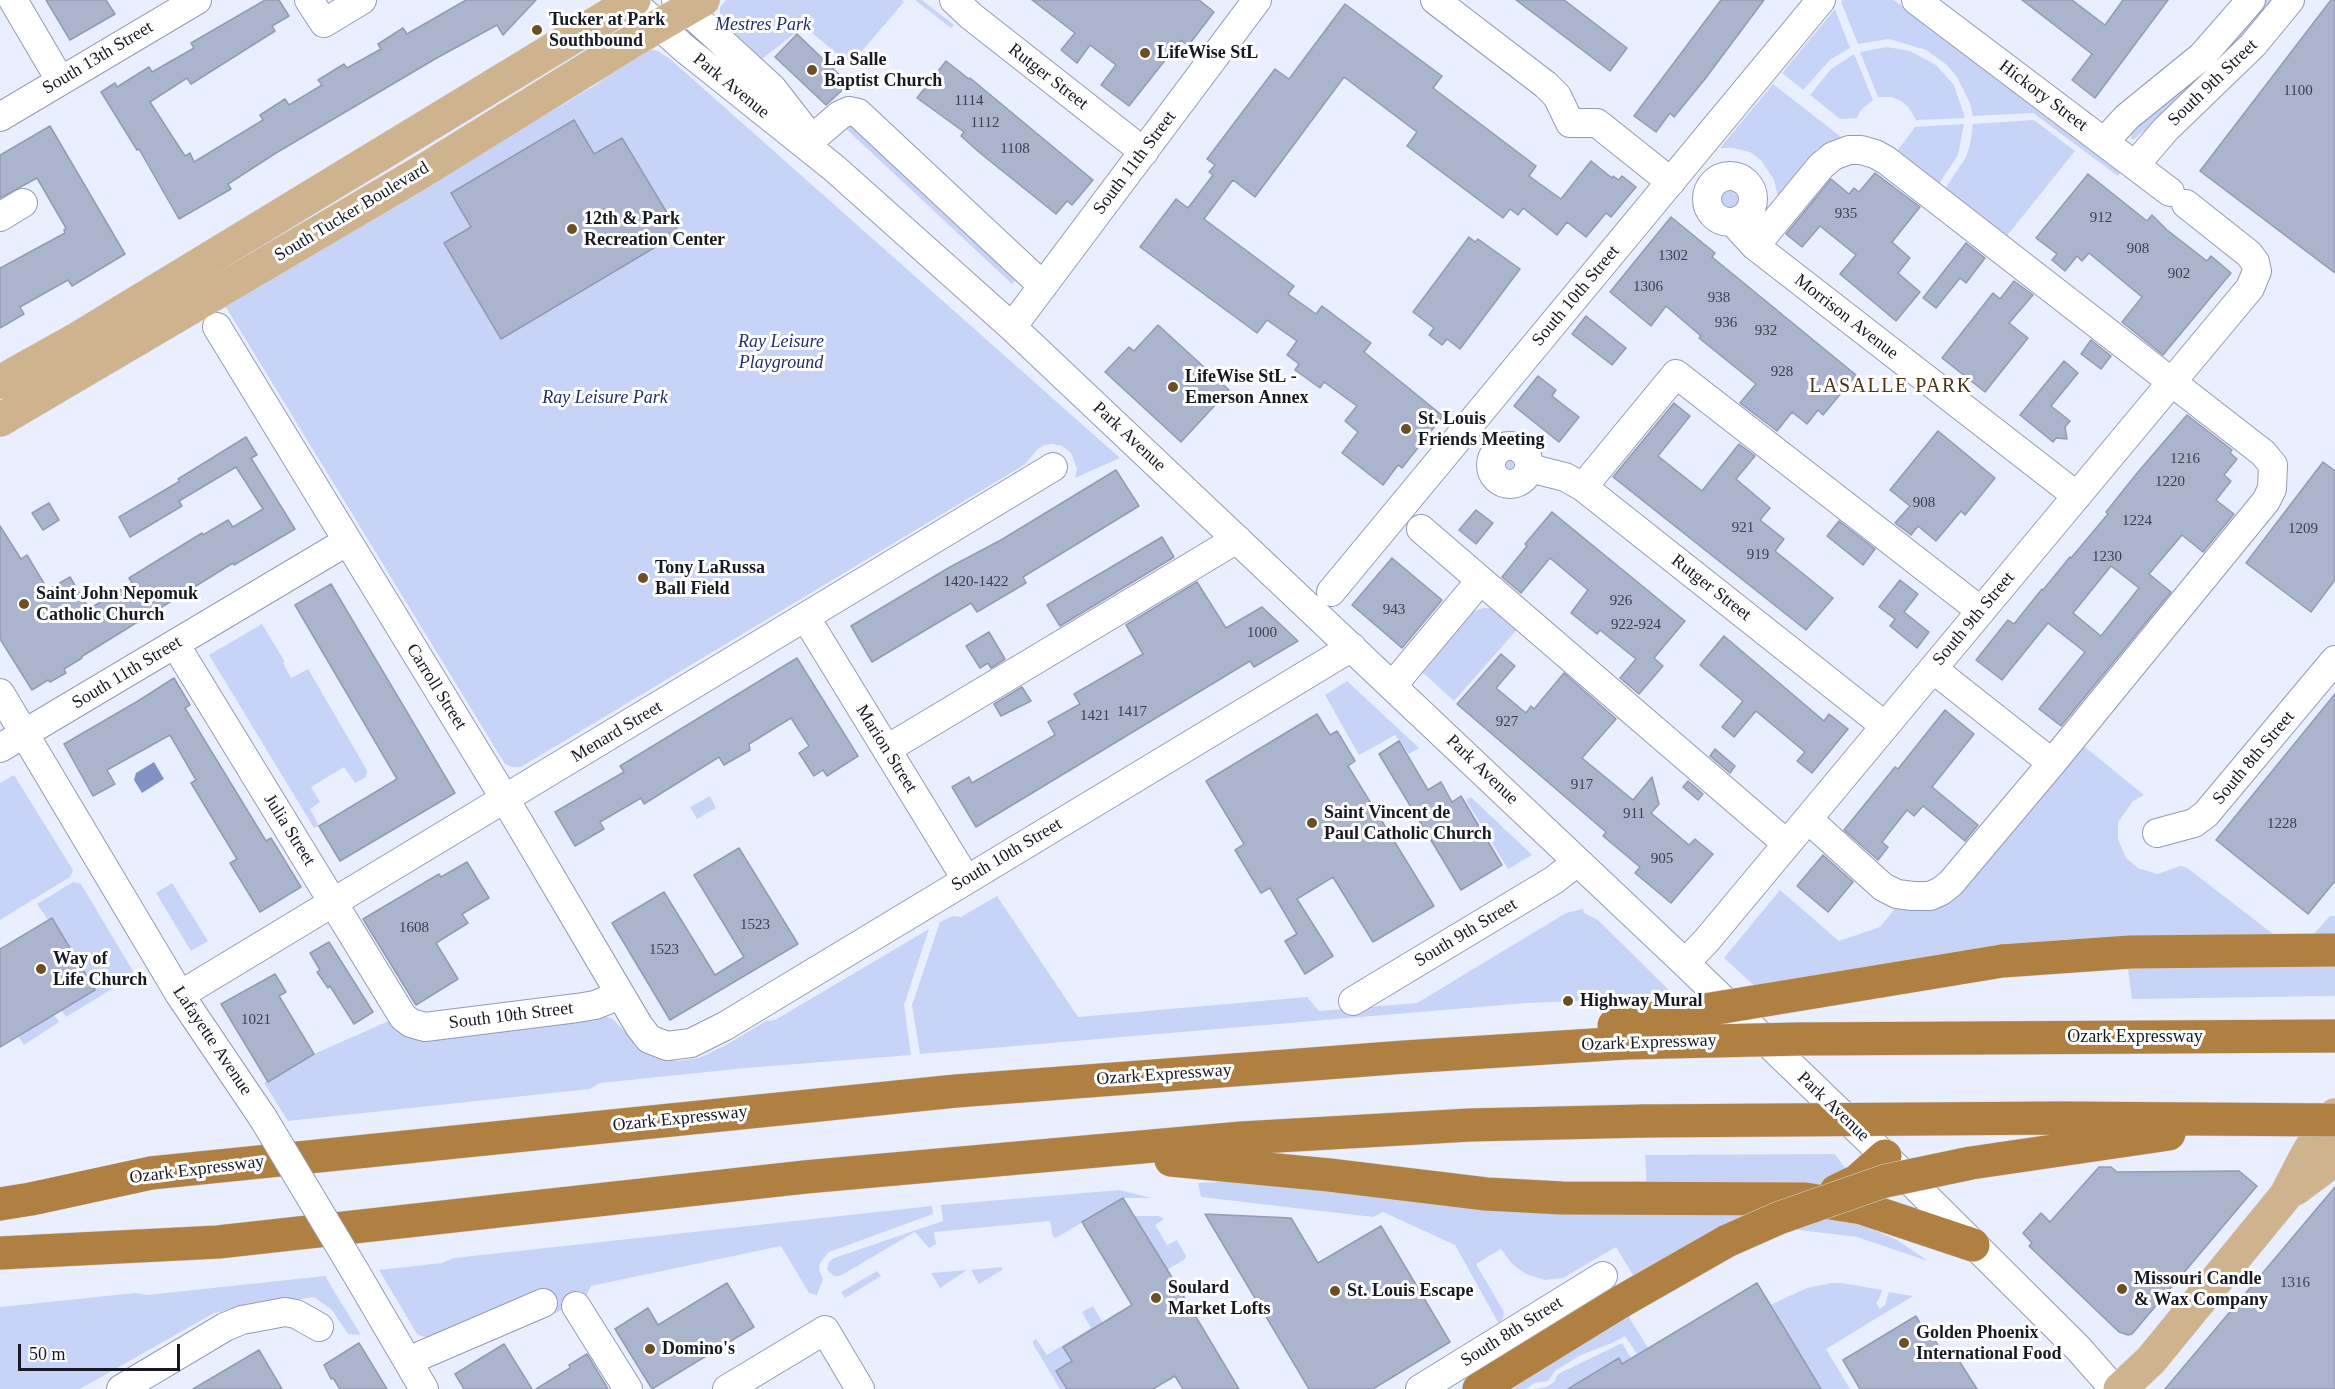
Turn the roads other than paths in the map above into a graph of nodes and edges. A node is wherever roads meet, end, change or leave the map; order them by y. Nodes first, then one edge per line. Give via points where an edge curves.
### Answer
1 (13, 0) edge
2 (196, 0) edge
3 (309, 0) edge
4 (362, 0) edge
5 (632, 0) edge
6 (954, 0) edge
7 (1257, 0) edge
8 (1435, 0) edge
9 (1821, 0) edge
10 (1916, 0) edge
11 (2251, 0) edge
12 (2290, 0) edge
13 (681, 9) edge
14 (60, 80) junction
15 (0, 117) edge
16 (812, 139) junction
17 (2104, 142) junction
18 (1144, 152) junction
19 (2135, 165) junction
20 (834, 168) junction
21 (1671, 182) junction
22 (1733, 222) dead end
23 (1755, 246) junction
24 (2257, 271) joint
25 (1043, 286) junction
26 (217, 327) dead end
27 (1012, 327) junction
28 (0, 382) edge
29 (2172, 382) junction
30 (0, 420) edge
31 (1053, 467) dead end
32 (1529, 468) dead end
33 (1583, 487) junction
34 (2077, 496) junction
35 (1420, 529) dead end
36 (1237, 539) junction
37 (346, 542) junction
38 (1480, 581) junction
39 (1332, 592) dead end
40 (1981, 611) junction
41 (806, 618) junction
42 (175, 644) junction
43 (1352, 647) junction
44 (2335, 660) edge
45 (1933, 669) junction
46 (1393, 685) junction
47 (0, 693) edge
48 (1886, 726) junction
49 (24, 734) junction
50 (0, 748) edge
51 (887, 749) junction
52 (2052, 763) junction
53 (505, 799) junction
54 (1808, 819) junction
55 (2157, 833) dead end
56 (1787, 844) junction
57 (1577, 861) junction
58 (966, 879) junction
59 (334, 902) junction
60 (2335, 950) edge
61 (1685, 963) junction
62 (180, 995) junction
63 (620, 995) junction
64 (1353, 1000) dead end
65 (403, 1017) joint
66 (1620, 1034) junction
67 (2335, 1036) edge
68 (658, 1044) joint
69 (2335, 1115) edge
70 (2253, 1119) junction
71 (2335, 1120) edge
72 (1086, 1151) junction
73 (1885, 1156) junction
74 (2335, 1156) edge
75 (151, 1173) junction
76 (0, 1180) edge
77 (2286, 1195) junction
78 (1805, 1199) junction
79 (0, 1204) edge
80 (218, 1242) junction
81 (1973, 1245) junction
82 (0, 1253) edge
83 (0, 1272) edge
84 (1612, 1288) junction
85 (543, 1303) dead end
86 (576, 1306) dead end
87 (320, 1327) dead end
88 (416, 1381) edge
89 (121, 1389) edge
90 (628, 1389) edge
91 (727, 1389) edge
92 (860, 1389) edge
93 (1420, 1389) edge
94 (1479, 1389) edge
95 (2114, 1389) edge
96 (2120, 1389) edge

1 - 14 street
2 - 14 street, South 13th Street
3 - 4 street via 324,23
5 - 13 street, Park Avenue
5 - 28 main road, South Tucker Boulevard
6 - 18 street, Rutger Street
7 - 18 street, South 11th Street
8 - 21 street via 1546,85 1557,96 1570,123 1597,123
9 - 21 street, South 10th Street
10 - 17 street, Hickory Street
11 - 17 street, South 9th Street via 2202,56 2127,117
12 - 19 street, South 9th Street via 2253,45 2166,129
13 - 16 street, Park Avenue via 772,88
13 - 20 street, Park Avenue
13 - 30 main road, South Tucker Boulevard via 423,171
14 - 15 street, South 13th Street
16 - 20 street, Park Avenue
16 - 25 street via 840,115 858,113
17 - 19 street, Hickory Street
18 - 25 street, South 11th Street
19 - 24 street, Hickory Street via 2249,254
20 - 27 street, Park Avenue
21 - 39 street, South 10th Street
22 - 23 street, Morrison Avenue
23 - 29 street via 1821,166 1833,156 1861,150 1886,160
23 - 34 street, Morrison Avenue
24 - 29 street, South 9th Street via 2250,288
25 - 27 street, South 11th Street
26 - 37 street, Carroll Street
27 - 36 street, Park Avenue
29 - 34 street, South 9th Street
29 - 52 street via 2263,453 2273,465 2272,489
31 - 41 street, Menard Street
32 - 33 street, Rutger Street via 1565,477
33 - 40 street via 1676,374
33 - 48 street, Rutger Street
34 - 40 street, South 9th Street
35 - 38 street
36 - 43 street, Park Avenue
36 - 51 street
37 - 42 street, South 11th Street
37 - 53 street, Carroll Street
38 - 46 street
38 - 56 street
40 - 45 street, South 9th Street
41 - 51 street, Marion Street
41 - 53 street, Menard Street
42 - 49 street, South 11th Street
42 - 59 street, Julia Street
43 - 46 street, Park Avenue
43 - 58 street, South 10th Street
44 - 55 street, South 8th Street via 2206,814 2194,823
45 - 48 street, South 9th Street
45 - 52 street
46 - 57 street, Park Avenue
47 - 49 street, Lafayette Avenue
48 - 54 street, South 9th Street
49 - 50 street, South 11th Street
49 - 62 street, Lafayette Avenue
51 - 58 street, Marion Street
52 - 54 street via 1951,883 1930,896 1897,894 1883,887
53 - 59 street, Menard Street
53 - 63 street, Carroll Street
54 - 56 street, South 9th Street
56 - 61 street, South 9th Street
57 - 61 street, Park Avenue
57 - 64 street, South 9th Street via 1554,880
58 - 68 street, South 10th Street via 703,1038 678,1046
59 - 62 street, Menard Street
59 - 65 street, Julia Street
60 - 66 highway, bridge via 2130,952 2002,961
61 - 73 street, Park Avenue
62 - 88 street, Lafayette Avenue, bridge via 263,1118
63 - 65 street, South 10th Street via 577,1008 425,1027
63 - 68 street, Carroll Street via 642,1033
66 - 67 highway, Ozark Expressway, bridge via 1799,1039
66 - 75 highway, Ozark Expressway via 1526,1048 956,1091
69 - 77 main road via 2310,1149
70 - 71 highway, bridge
70 - 72 highway, bridge via 1644,1121 1361,1130
70 - 84 highway, bridge via 1982,1161 1885,1181 1779,1218
72 - 78 highway via 1486,1194
72 - 80 highway via 805,1177
73 - 78 highway via 1845,1188
73 - 81 street, Park Avenue
74 - 77 main road
75 - 76 highway
75 - 79 highway, Ozark Expressway
77 - 96 main road via 2151,1360
78 - 81 highway via 1862,1208
80 - 82 highway
80 - 83 highway
81 - 95 street, Park Avenue
84 - 93 street, South 8th Street
84 - 94 highway
85 - 88 street
86 - 90 street
87 - 89 street via 285,1312 242,1320
91 - 92 street via 825,1330

